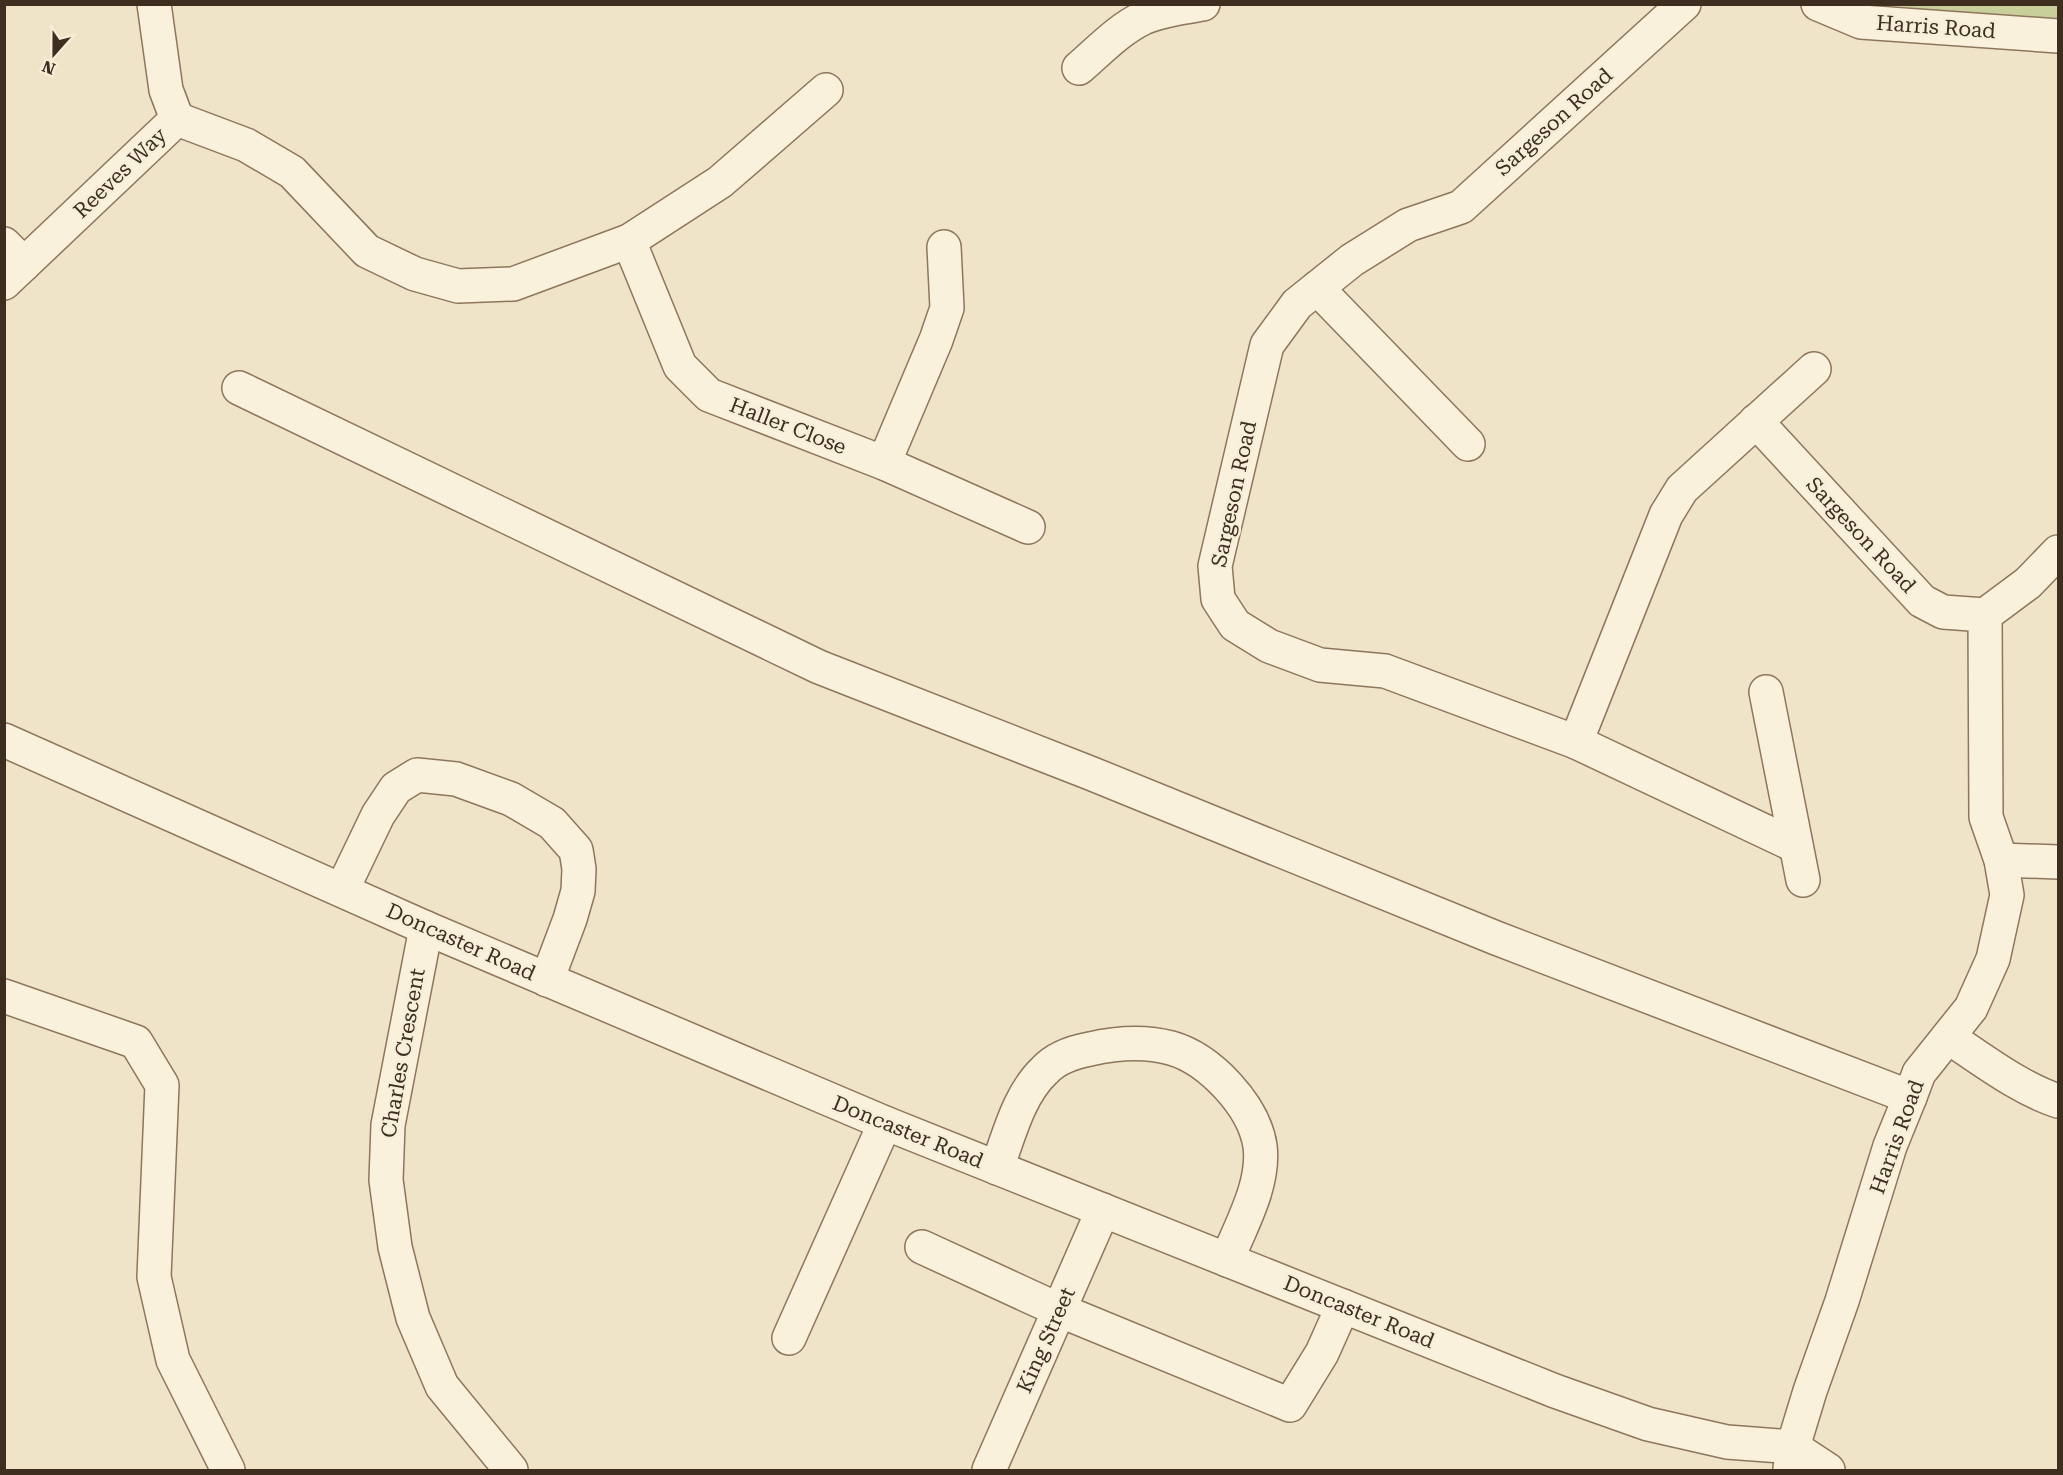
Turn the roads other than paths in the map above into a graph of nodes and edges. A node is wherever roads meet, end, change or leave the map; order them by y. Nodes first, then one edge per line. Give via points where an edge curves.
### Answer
1 (154, 4) edge
2 (1203, 4) edge
3 (1684, 4) edge
4 (1818, 4) edge
5 (1150, 10) edge
6 (2058, 36) edge
7 (1079, 68) dead end
8 (826, 90) dead end
9 (177, 119) junction
10 (629, 241) junction
11 (944, 247) dead end
12 (11, 264) edge
13 (1317, 288) junction
14 (1814, 369) dead end
15 (239, 387) dead end
16 (1756, 421) junction
17 (1468, 444) dead end
18 (884, 463) junction
19 (1028, 527) dead end
20 (2058, 552) edge
21 (1985, 615) junction
22 (1766, 692) dead end
23 (4, 740) edge
24 (1576, 742) junction
25 (1796, 846) junction
26 (2001, 860) junction
27 (2058, 862) edge
28 (1803, 880) dead end
29 (342, 890) junction
30 (426, 928) junction
31 (546, 980) junction
32 (4, 996) edge
33 (1948, 1037) junction
34 (1910, 1096) junction
35 (2058, 1101) edge
36 (885, 1123) junction
37 (997, 1168) junction
38 (1103, 1210) junction
39 (922, 1247) dead end
40 (1227, 1260) junction
41 (1343, 1306) junction
42 (1059, 1310) junction
43 (789, 1338) dead end
44 (1791, 1459) edge
45 (228, 1470) edge
46 (511, 1470) edge
47 (989, 1470) edge
48 (1828, 1470) edge

1 - 9 street, Reeves Way via 166,90
2 - 5 street
3 - 13 street, Sargeson Road via 1461,207 1408,225 1352,260
4 - 6 street, Harris Road via 1861,22
5 - 7 street
8 - 10 street via 720,182
9 - 10 street via 246,145 292,172 367,251 415,274 458,286 513,284
9 - 12 street, Reeves Way
10 - 18 street, Haller Close via 680,366 709,395
11 - 18 street via 947,308
13 - 17 street
13 - 24 street, Sargeson Road via 1297,304 1267,345 1215,566 1218,599 1235,624 1269,646 1320,665 1385,671
14 - 16 street
15 - 34 street via 819,667 1496,938
16 - 21 street, Sargeson Road via 1922,601 1943,612
16 - 24 street via 1682,489 1666,515
18 - 19 street, Haller Close
20 - 21 street via 2028,583
21 - 26 street, Harris Road via 1986,817
22 - 25 street
23 - 29 street, Doncaster Road
24 - 25 street, Sargeson Road
25 - 28 street
26 - 27 street
26 - 33 street, Harris Road via 2007,895 1993,959 1971,1008
29 - 30 street, Doncaster Road
29 - 31 street via 378,815 396,788 417,776 456,779 511,799 552,822 576,850 578,891
30 - 31 street, Doncaster Road
30 - 46 street, Charles Crescent via 388,1125 386,1180 395,1247 413,1318 442,1386
31 - 36 street, Doncaster Road
32 - 45 street via 136,1042 162,1085 154,1277 173,1360
33 - 34 street, Harris Road via 1919,1073
33 - 35 street via 2011,1078
34 - 44 street, Harris Road via 1890,1146
36 - 37 street, Doncaster Road
36 - 43 street
37 - 38 street, Doncaster Road
37 - 40 street via 1022,1104 1047,1067 1079,1051 1101,1046 1143,1044 1173,1048 1221,1079 1250,1117 1260,1145 1260,1168 1252,1198
38 - 40 street, Doncaster Road
38 - 42 street, King Street
39 - 42 street
40 - 41 street, Doncaster Road
41 - 42 street via 1322,1353 1290,1405
41 - 44 street, Doncaster Road via 1648,1424
42 - 47 street, King Street
44 - 48 street, Doncaster Road

